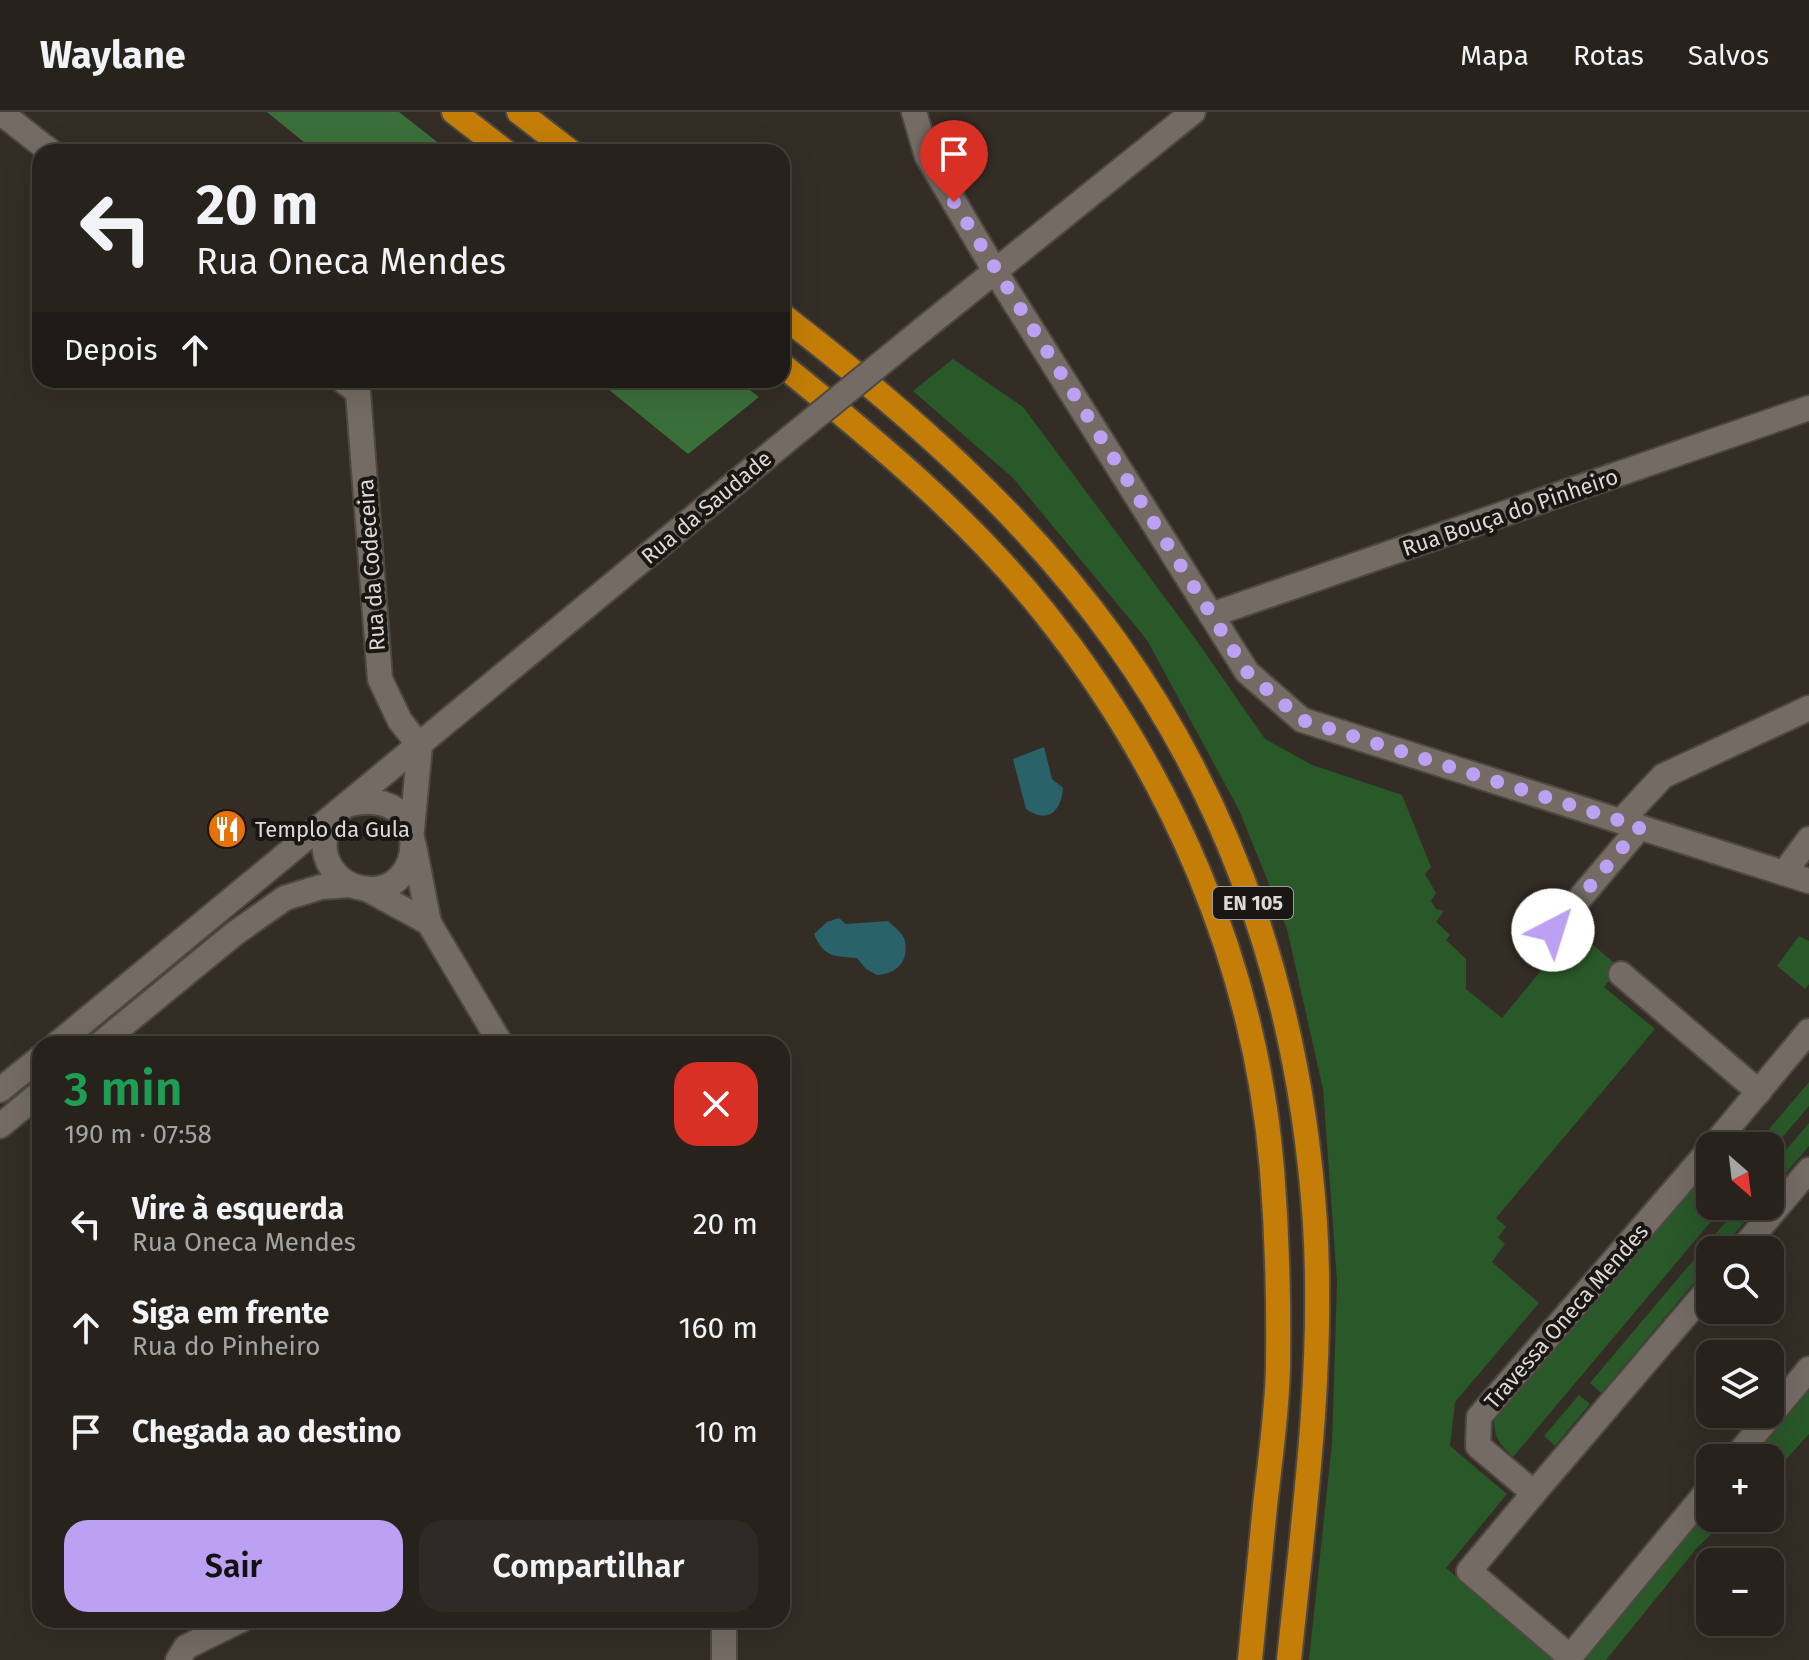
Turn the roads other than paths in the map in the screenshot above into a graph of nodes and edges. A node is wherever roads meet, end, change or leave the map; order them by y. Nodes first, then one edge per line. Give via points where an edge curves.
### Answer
1 (0, 112) edge
2 (454, 112) edge
3 (519, 112) edge
4 (914, 112) edge
5 (1193, 112) edge
6 (41, 144) edge
7 (496, 144) edge
8 (561, 144) edge
9 (995, 271) junction
10 (790, 321) edge
11 (790, 372) edge
12 (353, 388) edge
13 (1809, 408) edge
14 (1211, 615) junction
15 (1809, 708) edge
16 (420, 746) junction
17 (342, 809) junction
18 (1631, 824) junction
19 (413, 838) junction
20 (1809, 839) edge
21 (1784, 873) junction
22 (1809, 881) edge
23 (358, 887) junction
24 (429, 923) junction
25 (1553, 930) dead end
26 (1621, 974) dead end
27 (1809, 1031) edge
28 (67, 1036) edge
29 (110, 1036) edge
30 (496, 1036) edge
31 (32, 1064) edge
32 (0, 1090) edge
33 (1759, 1092) junction
34 (32, 1100) edge
35 (0, 1126) edge
36 (1725, 1132) edge
37 (1696, 1165) edge
38 (1809, 1170) edge
39 (1753, 1236) edge
40 (1696, 1303) edge
41 (1809, 1369) edge
42 (1747, 1444) edge
43 (1534, 1493) junction
44 (1696, 1505) edge
45 (225, 1628) edge
46 (724, 1628) edge
47 (178, 1660) edge
48 (724, 1660) edge
49 (1250, 1660) edge
50 (1289, 1660) edge

1 - 6 street
2 - 7 highway
3 - 8 highway
4 - 9 street via 927,156
5 - 9 street, Rua da Saudade
9 - 14 street
9 - 16 street, Rua da Saudade, bridge
10 - 50 highway, EN 105 via 943,449 1079,594 1180,744 1252,903 1287,1021 1315,1225 1315,1384
11 - 49 highway, EN 105 via 895,458 1042,610 1148,767 1213,907 1248,1028 1274,1206 1278,1370
12 - 16 street, Rua da Codeceira via 358,392 380,679 400,721
13 - 14 street, Rua Bouça do Pinheiro
14 - 18 street via 1247,672 1302,720
15 - 18 street via 1663,776
16 - 17 street, Rua da Saudade
16 - 19 street
17 - 19 street via 367,800 386,802 402,813
17 - 23 street via 326,830 327,862 336,876
17 - 28 street, Rua da Saudade
18 - 21 street
18 - 25 street
19 - 23 street via 410,863 399,877 384,887
19 - 24 street
20 - 21 street
21 - 22 street
23 - 24 street
23 - 29 street via 321,887 285,898
24 - 30 street
26 - 33 street
27 - 33 street, Travessa Oneca Mendes
31 - 32 street
33 - 36 street, Travessa Oneca Mendes
34 - 35 street
37 - 43 street, Travessa Oneca Mendes via 1479,1417 1478,1446
38 - 39 street
40 - 43 street
41 - 42 street
43 - 44 street via 1469,1571 1570,1657
45 - 47 street via 186,1647
46 - 48 street

